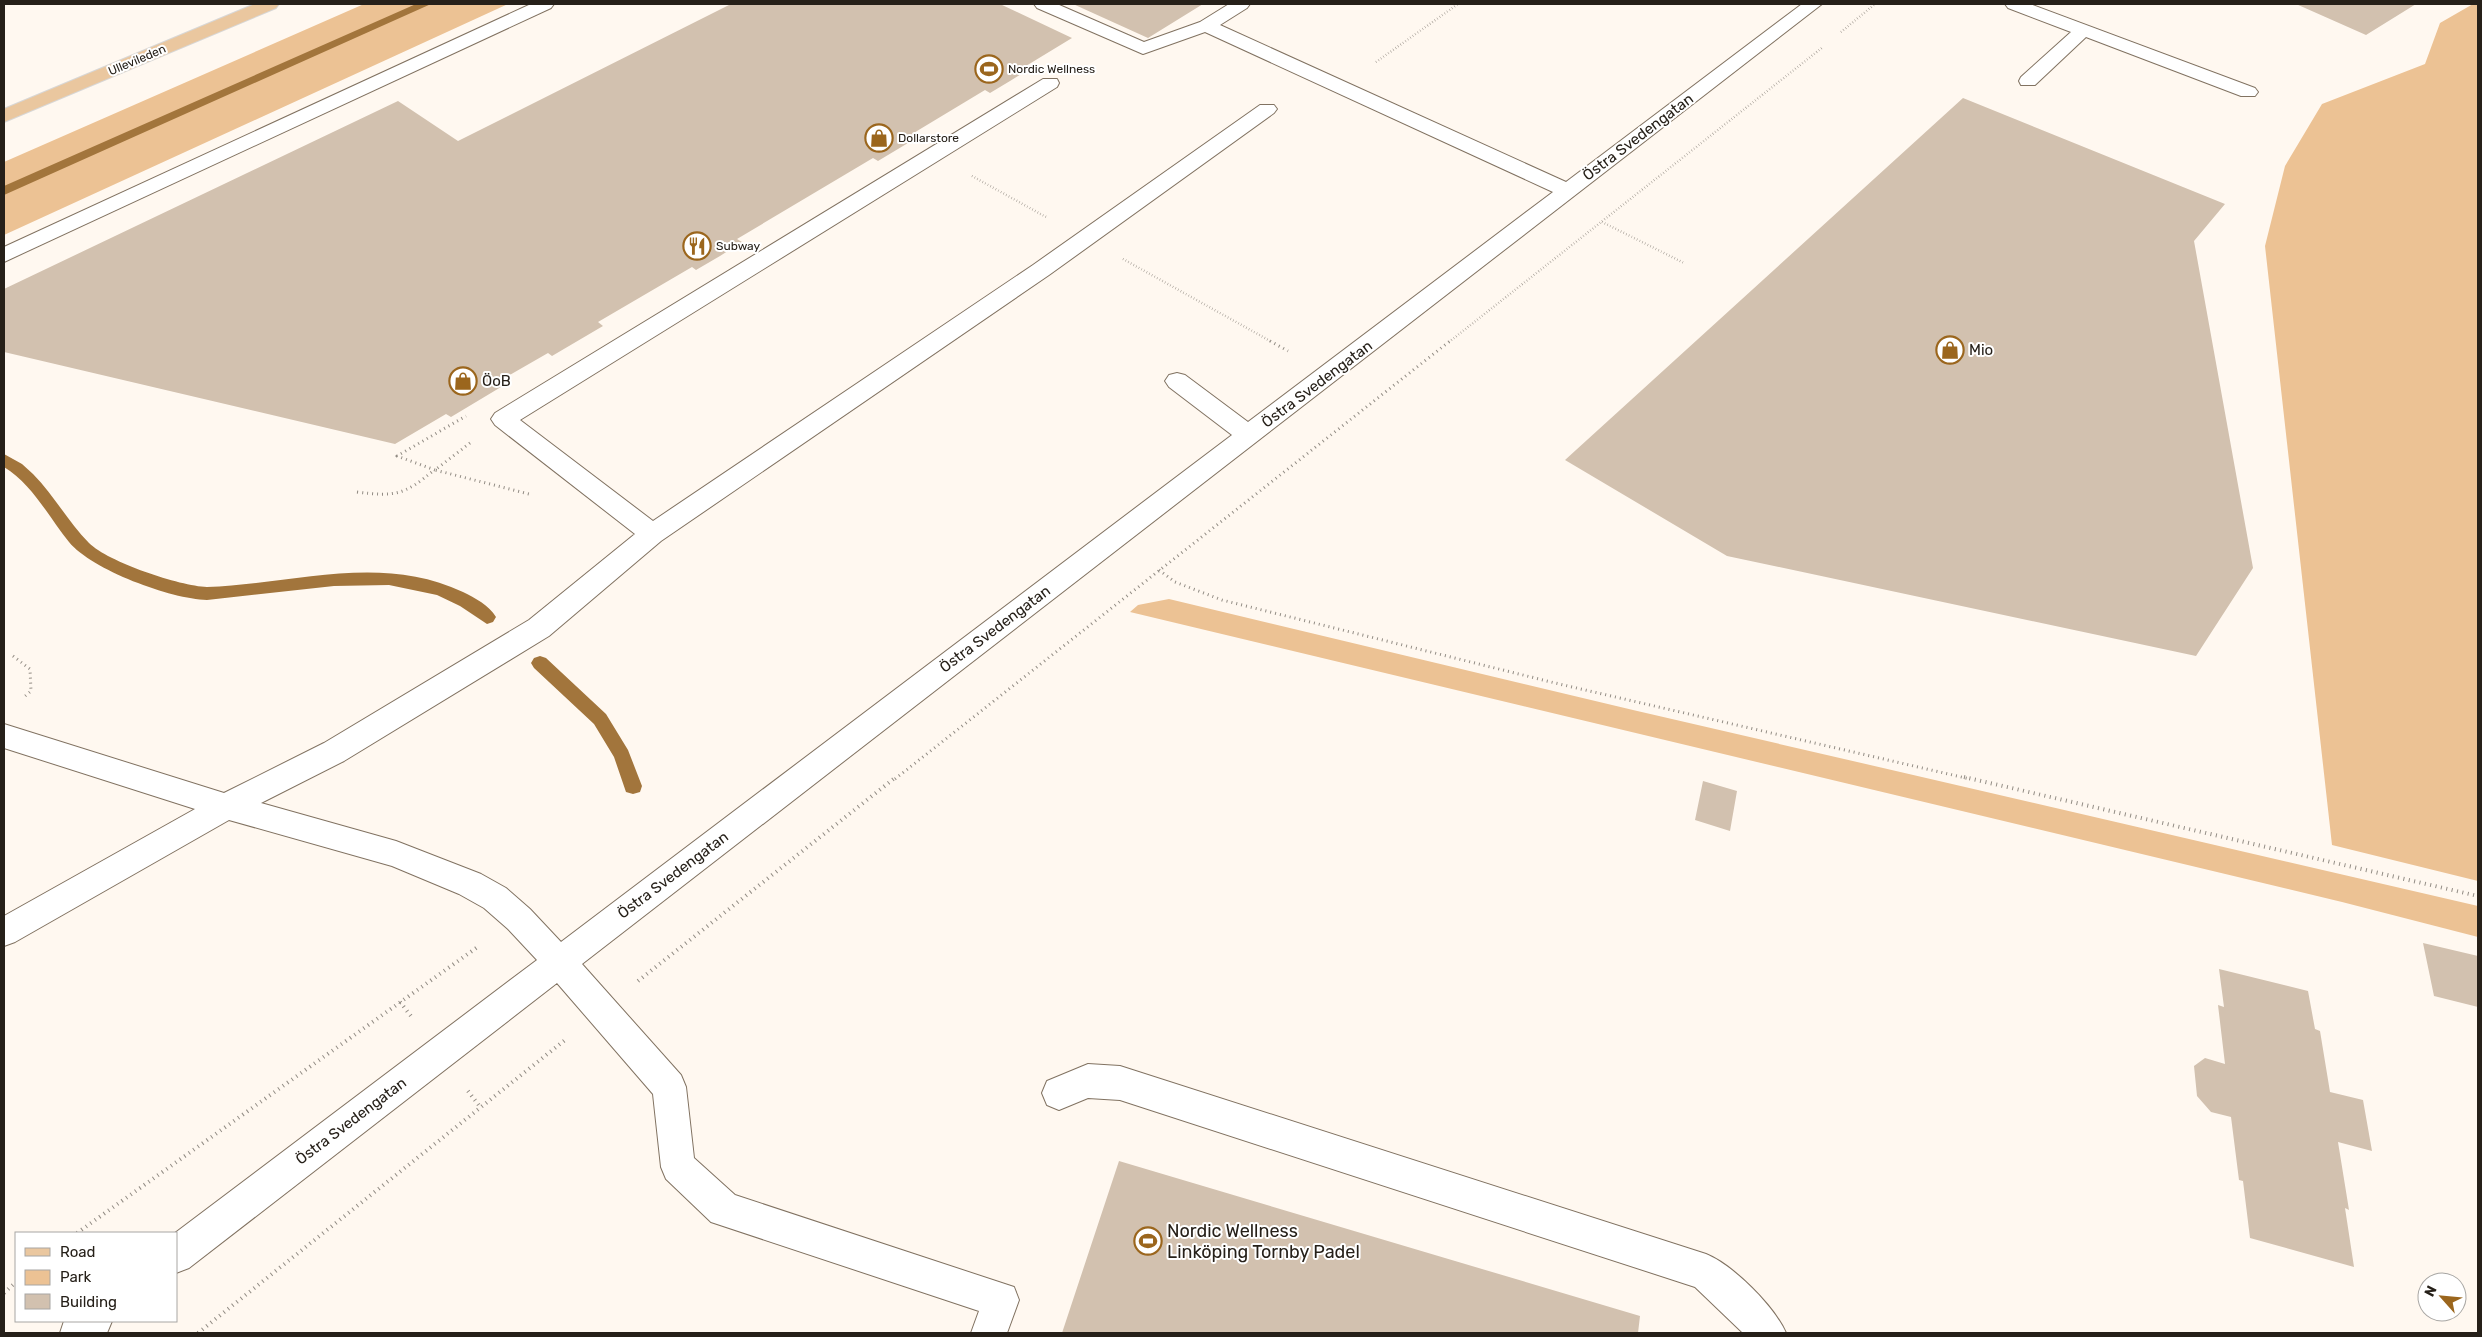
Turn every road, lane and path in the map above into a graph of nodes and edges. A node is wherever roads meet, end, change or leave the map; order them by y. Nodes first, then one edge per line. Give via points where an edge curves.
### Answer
1 (270, 4) edge
2 (546, 4) edge
3 (1043, 4) edge
4 (1241, 4) edge
5 (1458, 4) edge
6 (1813, 4) edge
7 (1875, 4) edge
8 (2014, 4) edge
9 (1206, 26) junction
10 (2084, 30) junction
11 (1838, 35) dead end
12 (1830, 41) dead end
13 (2028, 81) dead end
14 (1050, 82) dead end
15 (1341, 88) junction
16 (2248, 92) dead end
17 (1267, 109) dead end
18 (4, 116) edge
19 (1568, 191) junction
20 (1602, 222) junction
21 (4, 256) edge
22 (1684, 263) dead end
23 (1177, 381) dead end
24 (503, 419) junction
25 (1249, 435) junction
26 (435, 470) junction
27 (357, 492) dead end
28 (531, 496) dead end
29 (652, 534) junction
30 (1159, 570) junction
31 (12, 656) dead end
32 (17, 704) dead end
33 (4, 736) edge
34 (226, 806) junction
35 (2478, 896) edge
36 (519, 919) junction
37 (4, 932) edge
38 (560, 962) junction
39 (603, 1009) junction
40 (1059, 1093) dead end
41 (78, 1232) edge
42 (178, 1253) edge
43 (15, 1283) edge
44 (4, 1293) edge
45 (93, 1322) edge
46 (78, 1333) edge
47 (198, 1333) edge
48 (989, 1333) edge
49 (1767, 1333) edge

1 - 18 main road, Ullevileden
2 - 21 street
3 - 9 street via 1143,48
4 - 9 street
5 - 15 path
6 - 19 street, Östra Svedengatan
7 - 11 path
8 - 10 street
9 - 15 street
10 - 13 street
10 - 16 street
12 - 20 path
14 - 24 street
15 - 19 street
17 - 29 street via 1041,270
19 - 25 street, Östra Svedengatan
20 - 22 path
20 - 30 path
23 - 25 street
24 - 26 path
24 - 29 street
25 - 38 street, Östra Svedengatan
26 - 27 path via 411,490 390,497
26 - 28 path via 523,491
29 - 34 street via 539,628 334,752
30 - 35 path via 1175,582 1222,600 1555,683
30 - 39 path
31 - 32 path via 30,669 31,691
33 - 34 street
34 - 36 street via 396,854 470,884 495,898
34 - 37 street
36 - 38 street
36 - 41 path
38 - 39 street
38 - 42 street, Östra Svedengatan
39 - 47 path
39 - 48 street via 670,1086 678,1167 724,1209 1001,1300
40 - 49 street via 1088,1081 1120,1083 1706,1272 1748,1310
43 - 44 path
45 - 46 street

